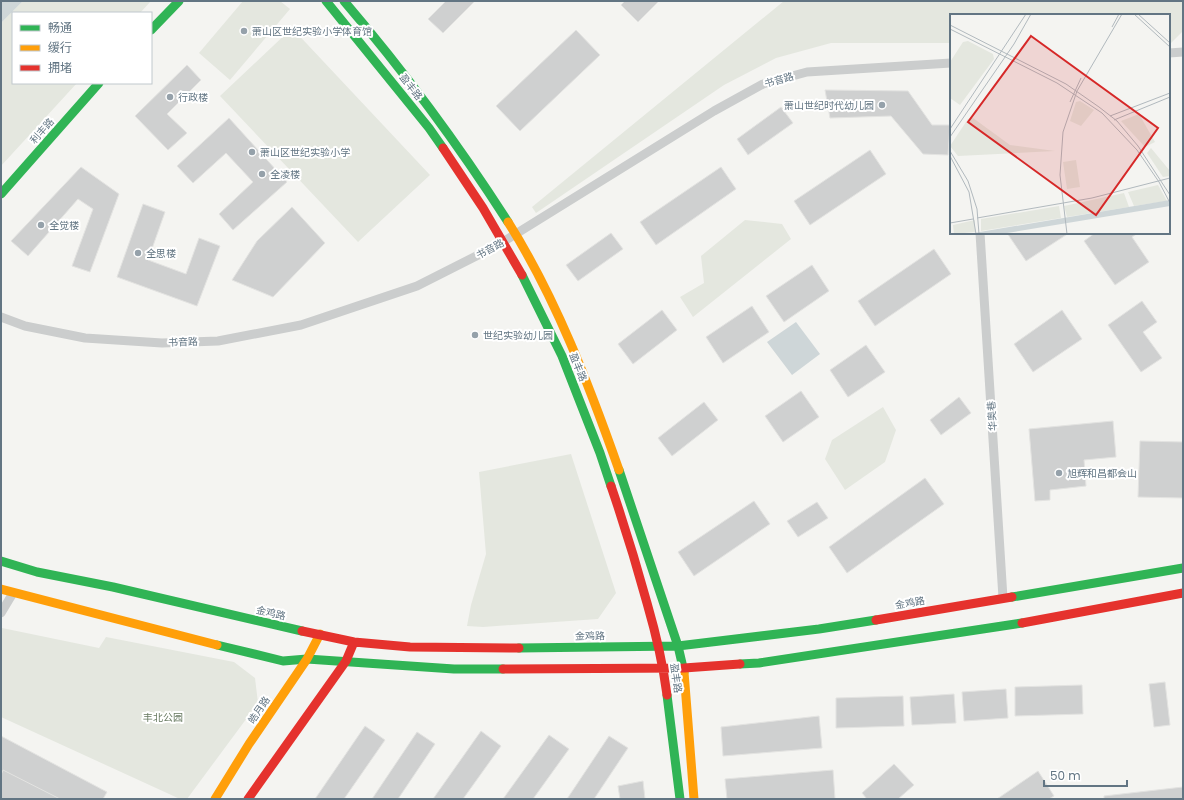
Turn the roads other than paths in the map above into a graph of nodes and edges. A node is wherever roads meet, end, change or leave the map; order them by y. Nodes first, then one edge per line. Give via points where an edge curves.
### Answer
1 (179, 1) edge
2 (326, 1) edge
3 (344, 1) edge
4 (152, 29) edge
5 (1183, 52) edge
6 (1170, 53) edge
7 (950, 63) edge
8 (98, 84) edge
9 (1, 194) edge
10 (516, 234) junction
11 (980, 234) edge
12 (503, 242) junction
13 (1, 317) edge
14 (1, 560) edge
15 (1183, 568) edge
16 (1, 589) edge
17 (13, 593) junction
18 (1183, 593) edge
19 (1003, 598) junction
20 (1, 614) edge
21 (320, 634) junction
22 (354, 642) junction
23 (659, 646) junction
24 (678, 646) junction
25 (307, 659) junction
26 (346, 660) junction
27 (664, 668) junction
28 (684, 668) junction
29 (214, 799) edge
30 (248, 799) edge
31 (680, 799) edge
32 (694, 799) edge

1 - 4 main road
2 - 12 main road, 盈丰路 via 429,128
3 - 10 main road, 盈丰路 via 434,112
5 - 6 street
7 - 10 street, 书音路 via 807,72 763,84 709,114
8 - 9 main road, 利丰路
10 - 12 street, 书音路
10 - 24 main road, 盈丰路 via 572,350 612,449
11 - 19 street, 华奥巷
12 - 13 street, 书音路 via 417,286 302,326 218,341 162,343 85,338 25,326
12 - 23 main road, 盈丰路 via 562,356 600,453 633,551
14 - 21 main road, 金鸡路 via 37,572
15 - 19 main road, 金鸡路
16 - 17 main road
17 - 20 street
17 - 25 main road via 283,660
18 - 28 main road via 1046,619 759,663
19 - 24 main road, 金鸡路 via 819,629
21 - 22 main road, 金鸡路
21 - 25 main road, 皓月路
22 - 23 main road, 金鸡路 via 410,647
22 - 26 main road
23 - 24 main road, 金鸡路
23 - 27 main road, 盈丰路
24 - 28 main road, 盈丰路
25 - 26 main road
25 - 29 main road, 皓月路
26 - 27 main road via 454,669
26 - 30 main road
27 - 28 main road
27 - 31 main road, 盈丰路
28 - 32 main road, 盈丰路

